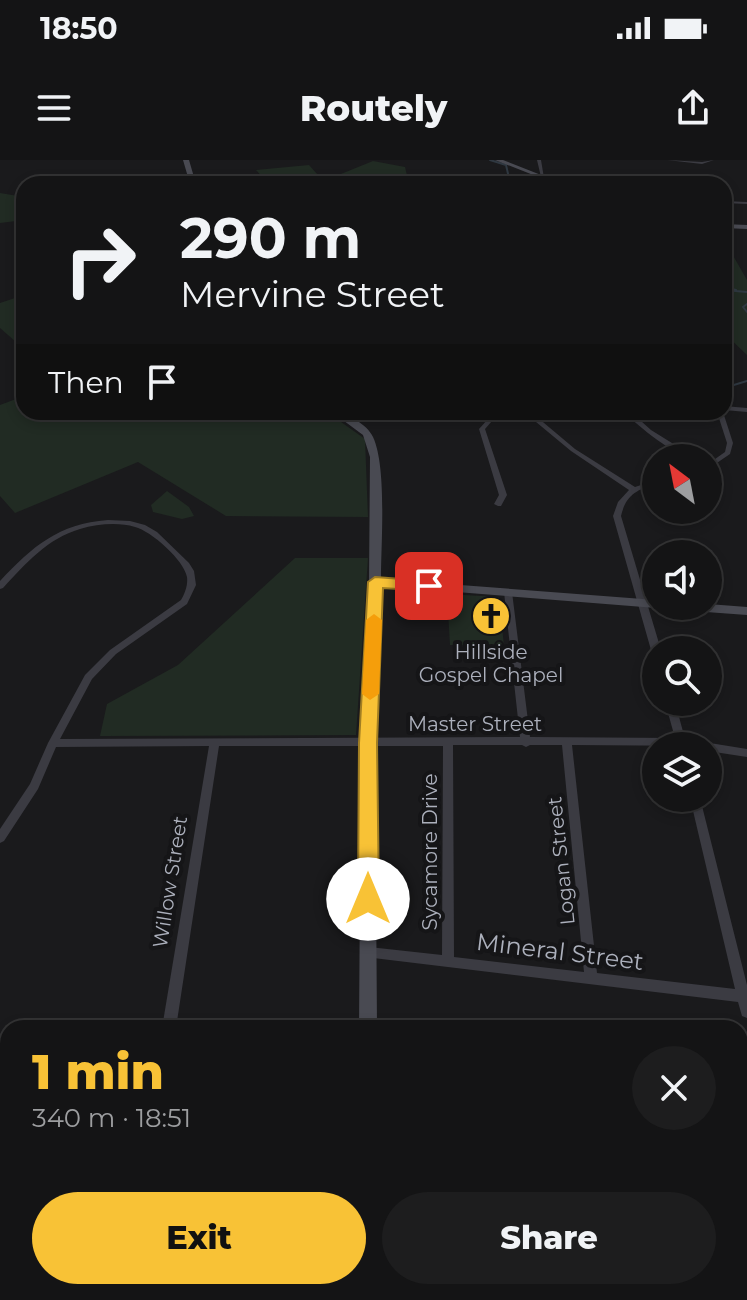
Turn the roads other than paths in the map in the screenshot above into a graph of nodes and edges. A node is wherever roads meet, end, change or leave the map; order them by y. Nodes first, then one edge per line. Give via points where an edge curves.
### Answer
1 (498, 160) edge
2 (669, 160) edge
3 (712, 160) edge
4 (540, 176) edge
5 (349, 420) edge
6 (490, 420) edge
7 (537, 420) edge
8 (636, 420) edge
9 (724, 420) edge
10 (670, 444) edge
11 (722, 457) edge
12 (642, 486) edge
13 (633, 489) junction
14 (498, 504) dead end
15 (375, 582) junction
16 (642, 583) edge
17 (0, 586) edge
18 (508, 592) junction
19 (642, 603) edge
20 (722, 609) edge
21 (747, 611) edge
22 (567, 741) junction
23 (215, 742) junction
24 (53, 743) junction
25 (368, 743) junction
26 (448, 743) junction
27 (526, 743) junction
28 (642, 743) edge
29 (722, 749) edge
30 (747, 753) edge
31 (699, 812) edge
32 (0, 838) edge
33 (369, 953) junction
34 (448, 961) junction
35 (591, 978) junction
36 (745, 997) edge
37 (747, 1011) edge
38 (170, 1020) edge
39 (368, 1020) edge

1 - 4 street
2 - 3 street
5 - 15 street via 373,446
6 - 14 street via 482,429 503,495
7 - 13 street
8 - 10 street
9 - 11 street via 730,443
12 - 13 street
13 - 16 street via 623,498 617,516
15 - 18 street
15 - 25 street
17 - 24 street via 49,539 114,521 151,530 192,573 184,602 113,652 88,677
18 - 19 street
18 - 27 street
20 - 21 street
22 - 27 street, Master Street
22 - 28 street, Master Street
22 - 35 street, Logan Street
23 - 24 street, Master Street
23 - 25 street, Master Street
23 - 38 street, Willow Street
24 - 32 street via 34,786
25 - 26 street, Master Street
25 - 33 street
26 - 27 street, Master Street
26 - 34 street, Sycamore Drive
29 - 30 street, Master Street
31 - 36 street
33 - 34 street, Mineral Street
33 - 39 street
34 - 35 street, Mineral Street
35 - 36 street, Mineral Street
36 - 37 street

